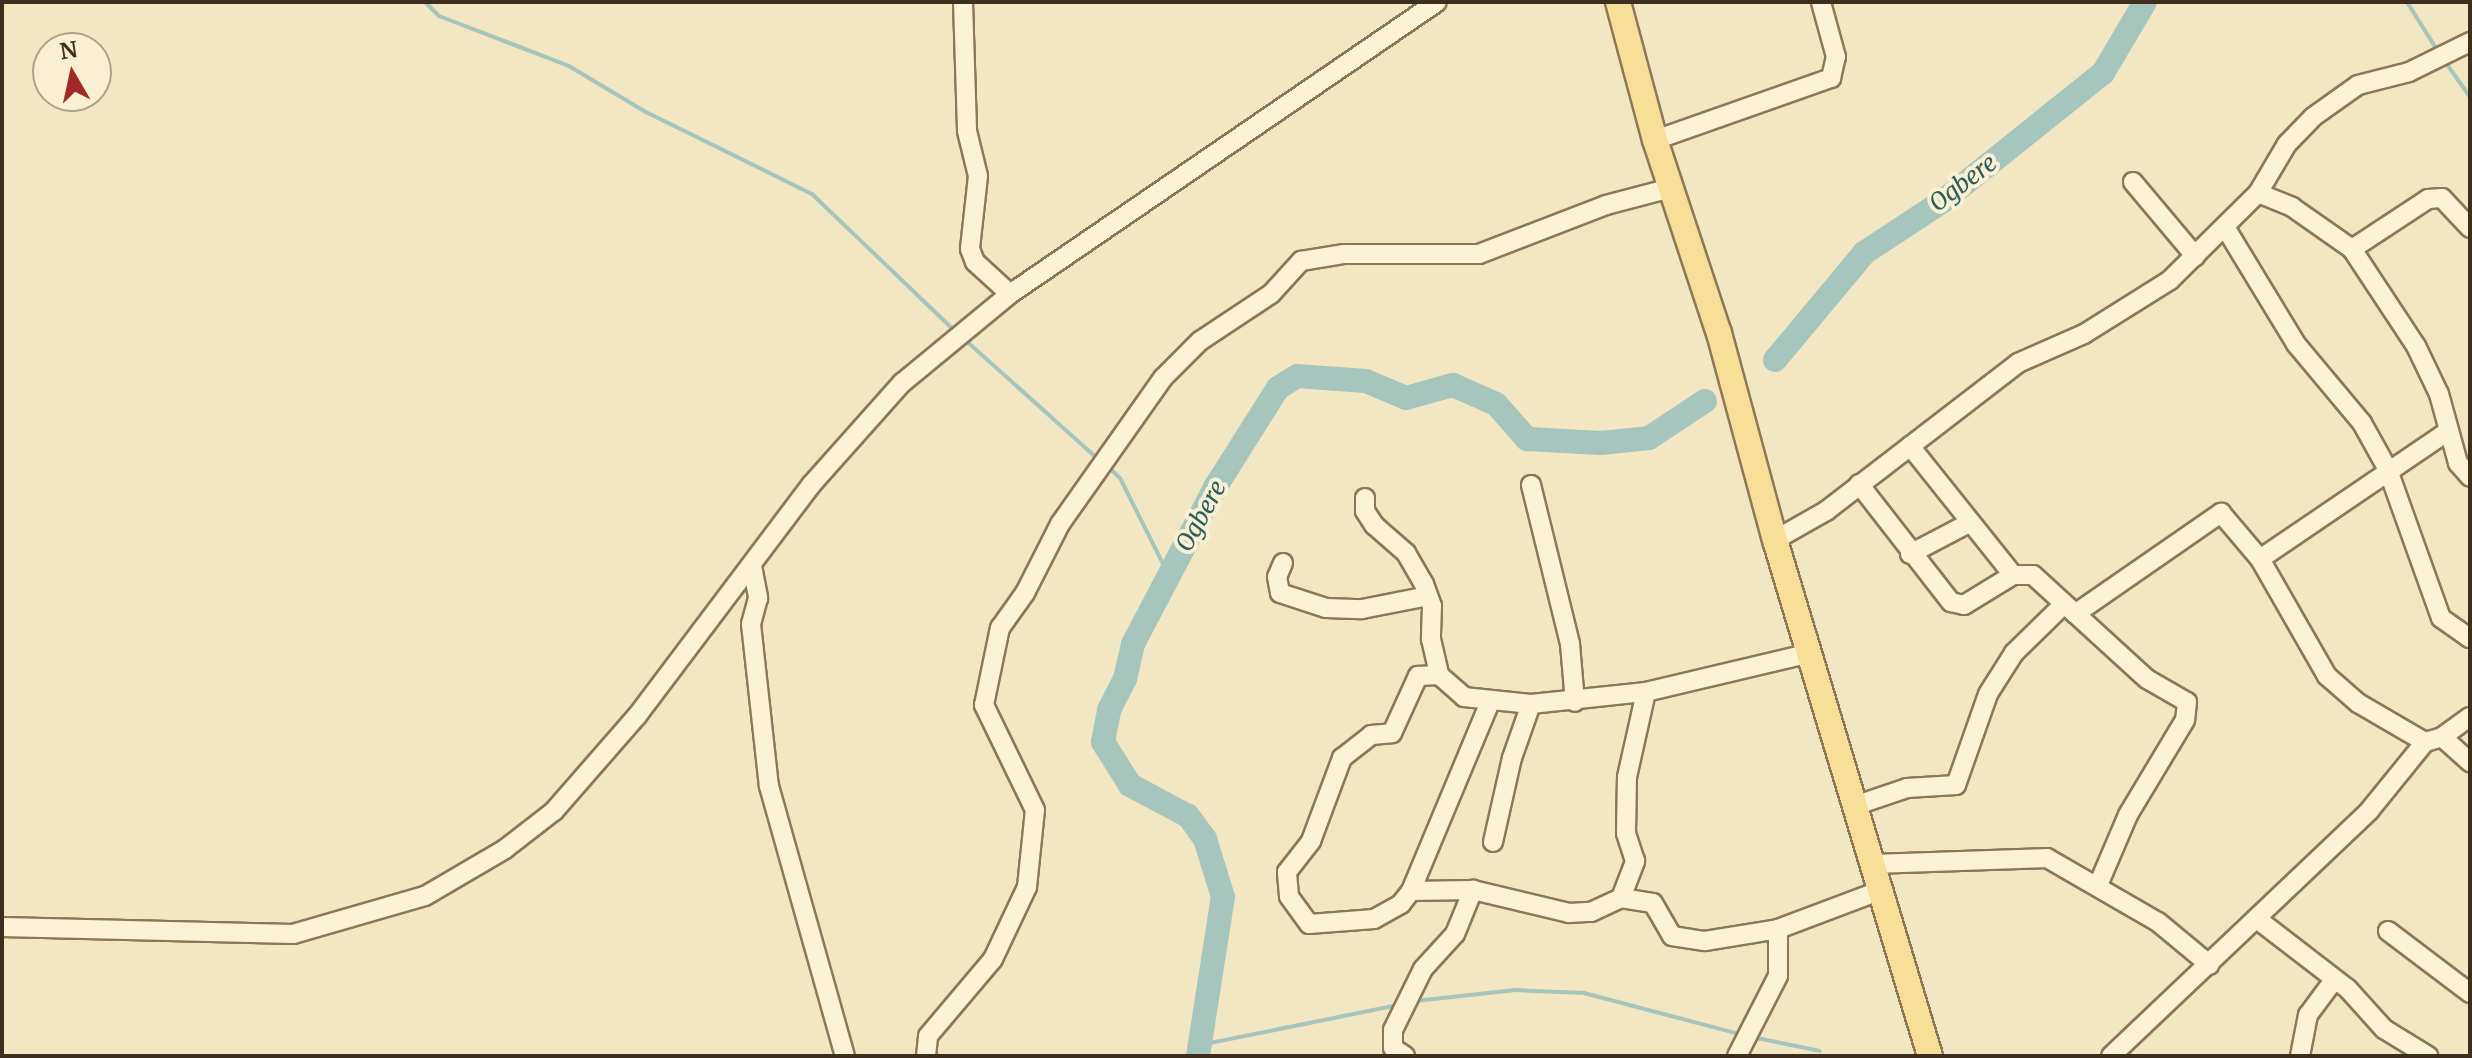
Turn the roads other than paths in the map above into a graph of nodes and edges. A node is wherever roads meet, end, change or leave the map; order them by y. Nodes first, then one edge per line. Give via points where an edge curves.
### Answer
1 (963, 2) edge
2 (1437, 2) edge
3 (1618, 2) edge
4 (1826, 5) edge
5 (2470, 42) edge
6 (1655, 140) junction
7 (2133, 182) dead end
8 (1671, 188) junction
9 (2258, 193) junction
10 (2225, 227) junction
11 (2470, 228) edge
12 (2352, 249) junction
13 (2195, 256) junction
14 (1010, 294) junction
15 (2447, 432) junction
16 (1910, 446) junction
17 (2388, 470) junction
18 (2470, 477) edge
19 (1859, 484) junction
20 (1531, 485) dead end
21 (1365, 498) dead end
22 (1969, 523) junction
23 (1775, 540) junction
24 (1910, 554) junction
25 (2260, 559) junction
26 (1283, 563) dead end
27 (752, 566) junction
28 (2013, 575) junction
29 (1428, 596) junction
30 (2069, 609) junction
31 (2470, 638) edge
32 (1811, 653) junction
33 (1439, 675) junction
34 (1646, 692) junction
35 (1490, 702) junction
36 (1575, 702) junction
37 (1531, 704) junction
38 (2470, 717) edge
39 (2434, 740) junction
40 (2470, 762) edge
41 (1857, 805) junction
42 (1493, 842) dead end
43 (1875, 864) junction
44 (2099, 883) junction
45 (1473, 890) junction
46 (1882, 890) junction
47 (1411, 891) junction
48 (1621, 898) junction
49 (2257, 919) junction
50 (2, 927) edge
51 (1778, 929) junction
52 (2388, 931) dead end
53 (2210, 965) junction
54 (2334, 980) junction
55 (2470, 993) edge
56 (845, 1056) edge
57 (926, 1056) edge
58 (1405, 1056) edge
59 (1737, 1056) edge
60 (1930, 1056) edge
61 (2111, 1056) edge
62 (2300, 1056) edge
63 (2428, 1056) edge

1 - 14 street via 967,131 978,176 970,249 975,262
2 - 14 street
3 - 6 main road
4 - 6 street via 1836,57 1831,78
5 - 9 street via 2409,72 2358,85 2313,117 2287,144
6 - 8 main road
7 - 13 street
8 - 23 main road via 1719,333
8 - 57 street via 1606,205 1479,254 1344,254 1301,261 1271,294 1200,341 1163,378 1060,524 1025,593 1000,628 984,705 1035,810 1027,887 993,959 928,1036
9 - 10 street
9 - 12 street via 2315,220
10 - 13 street
10 - 17 street via 2296,344 2362,423
11 - 12 street via 2442,198 2428,199
12 - 15 street via 2416,346 2439,394
13 - 16 street via 2134,307 2006,371
14 - 27 street via 902,383 811,485
15 - 17 street
15 - 18 street
16 - 19 street
16 - 22 street
17 - 25 street via 2336,512
17 - 31 street via 2441,618
19 - 23 street
19 - 24 street
20 - 36 street via 1570,644
21 - 29 street via 1365,511 1374,525 1406,553
22 - 24 street
22 - 28 street via 1982,532
23 - 32 main road
24 - 28 street via 1941,595 1964,605
25 - 30 street via 2221,513
25 - 39 street via 2327,676 2358,703
26 - 29 street via 1277,586 1286,599 1362,609
27 - 50 street via 637,716 554,811 505,849 425,896 293,934
27 - 56 street via 758,598 751,624 769,786
28 - 30 street via 2033,575
29 - 33 street
30 - 41 street via 2014,653 1988,694 1963,778 1956,785 1907,788
30 - 44 street via 2147,679 2187,702 2189,710 2128,815
32 - 34 street
32 - 41 main road
33 - 35 street via 1464,697
33 - 47 street via 1418,676 1392,733 1371,735 1342,758 1311,841 1287,872 1289,896 1316,928 1374,919 1401,904
34 - 36 street
34 - 48 street via 1627,777 1626,833 1635,861
35 - 37 street
35 - 47 street
36 - 37 street
37 - 42 street
38 - 39 street
39 - 40 street
39 - 49 street
41 - 43 main road
43 - 44 street via 2047,858
43 - 46 main road
44 - 53 street
45 - 47 street
45 - 48 street via 1569,913 1591,912
45 - 58 street via 1455,934 1423,969 1393,1030 1393,1048
46 - 51 street
46 - 60 main road
48 - 51 street via 1653,903 1667,931 1686,940
49 - 53 street
49 - 54 street
51 - 59 street via 1778,976
52 - 55 street
53 - 61 street
54 - 62 street via 2308,1015
54 - 63 street via 2384,1029

